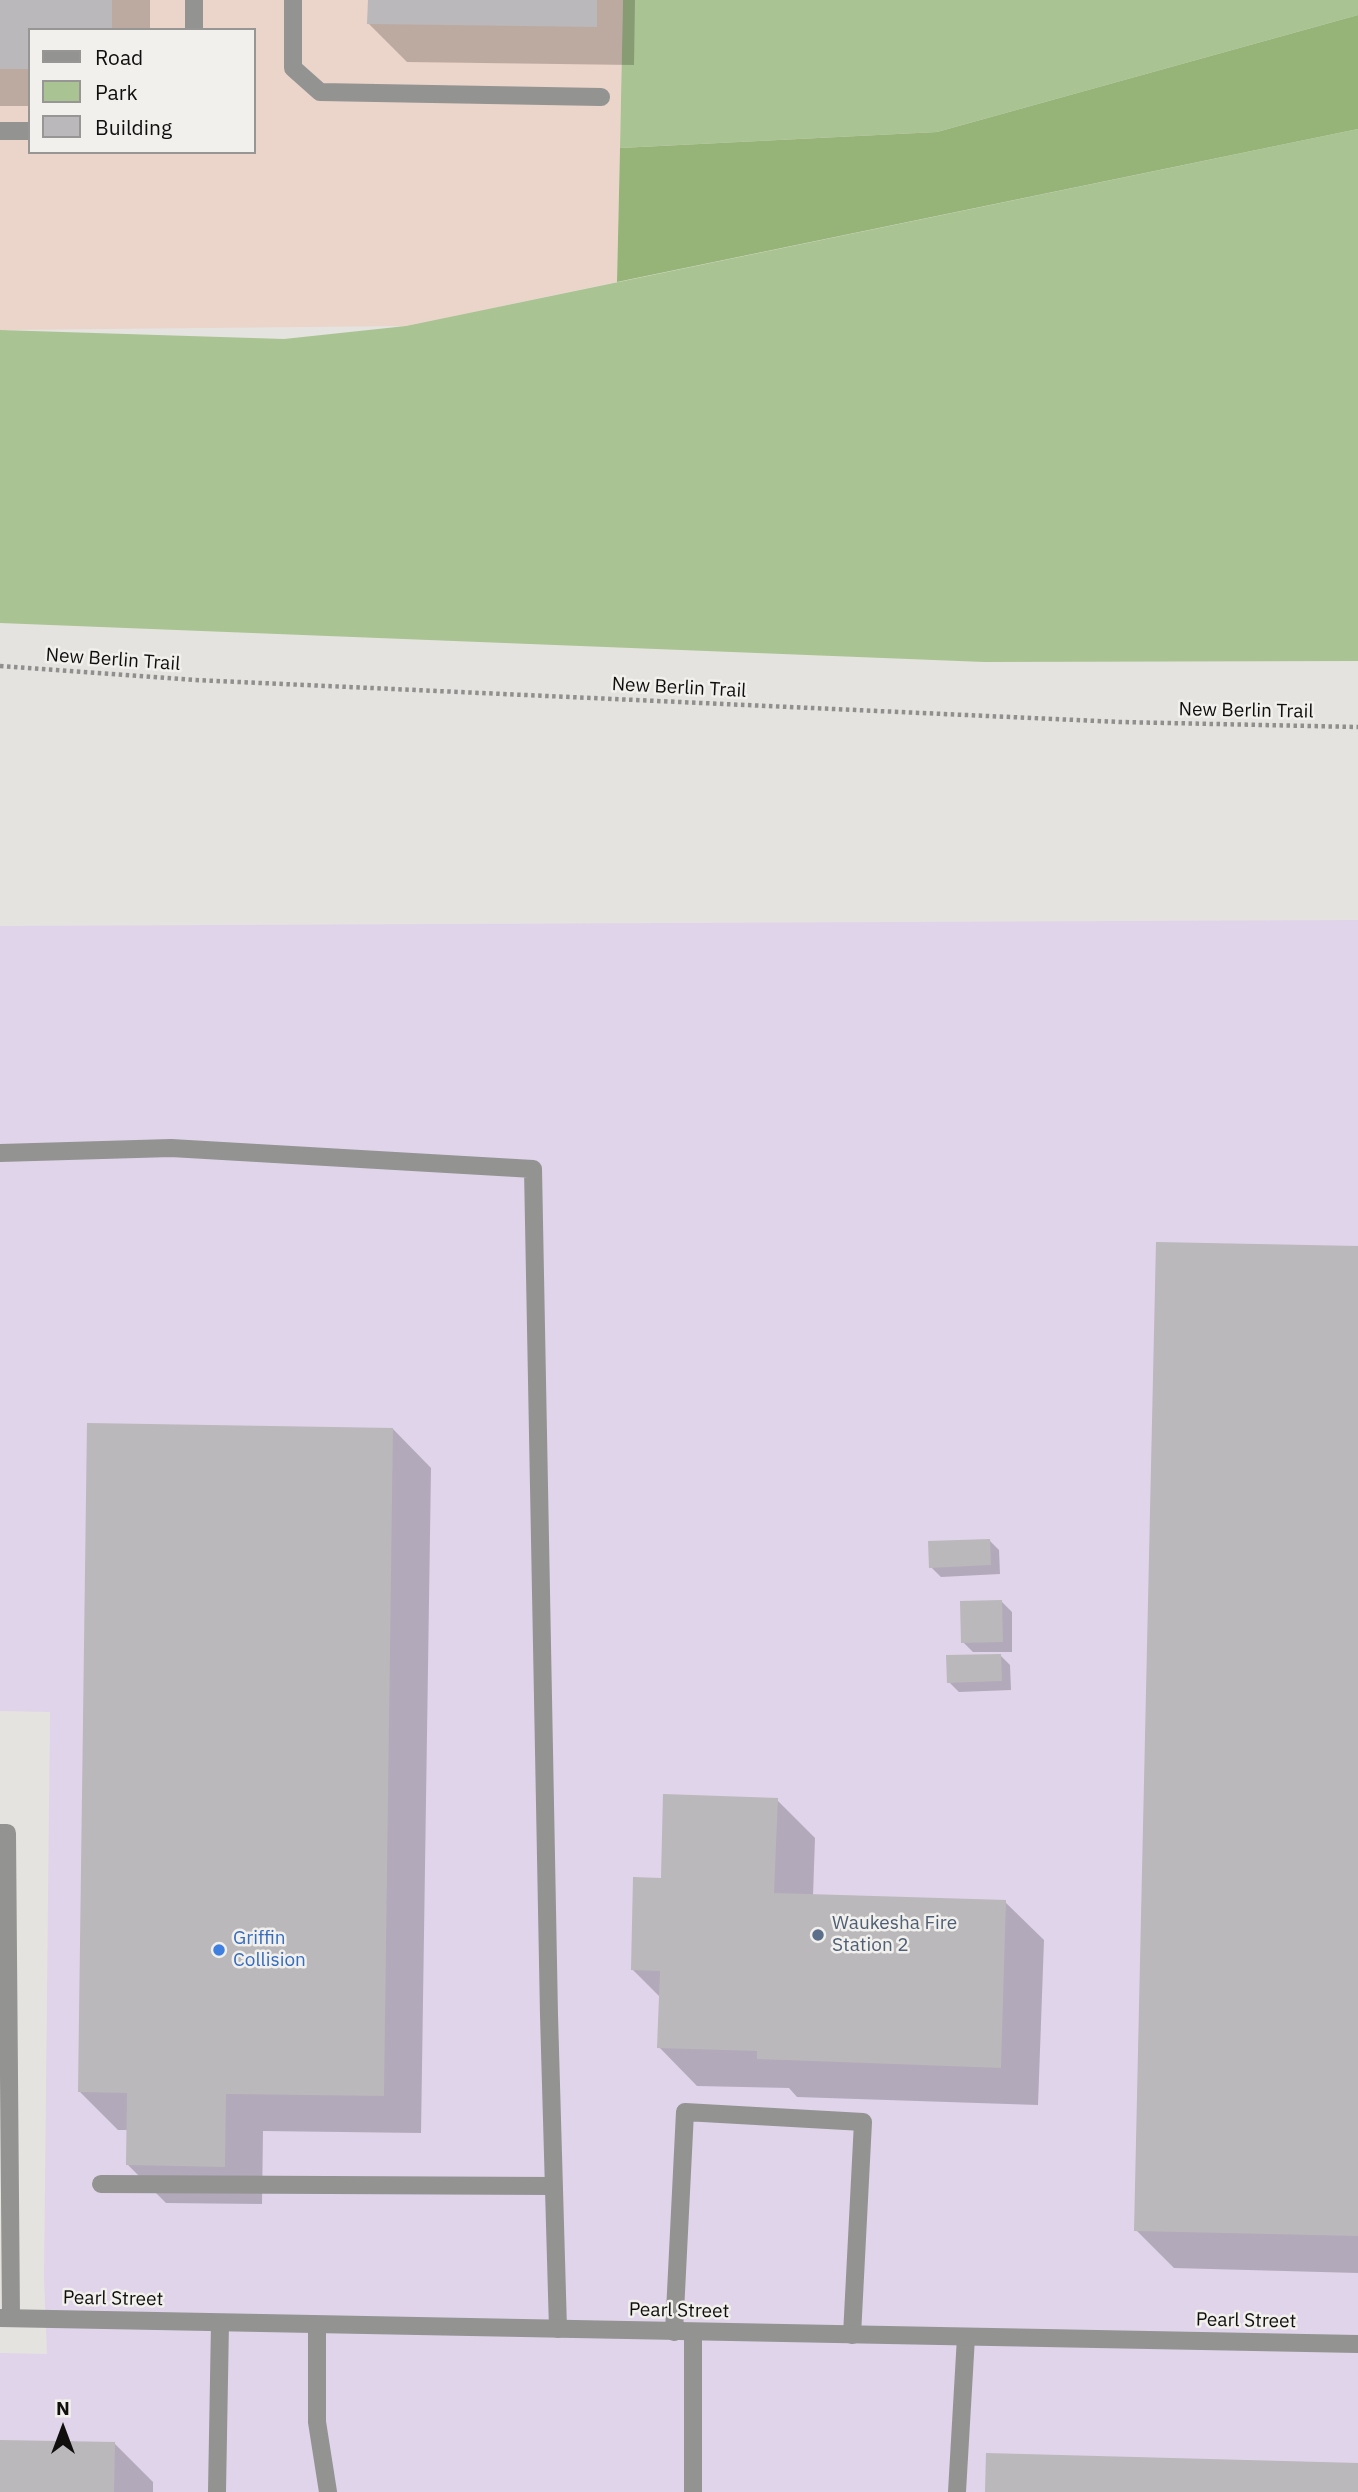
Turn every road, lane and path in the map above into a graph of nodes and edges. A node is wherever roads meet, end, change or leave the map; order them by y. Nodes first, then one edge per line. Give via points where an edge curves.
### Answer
1 (194, 0) edge
2 (293, 0) edge
3 (194, 28) edge
4 (601, 97) dead end
5 (0, 131) edge
6 (28, 131) edge
7 (0, 666) edge
8 (1358, 727) edge
9 (0, 1153) edge
10 (0, 1833) edge
11 (4, 2159) edge
12 (101, 2184) dead end
13 (554, 2186) junction
14 (5, 2318) edge
15 (220, 2323) junction
16 (317, 2325) junction
17 (558, 2329) junction
18 (674, 2332) junction
19 (694, 2332) junction
20 (852, 2335) junction
21 (965, 2337) junction
22 (1358, 2344) edge
23 (217, 2492) edge
24 (328, 2492) edge
25 (694, 2492) edge
26 (957, 2492) edge

1 - 3 street
2 - 4 street via 293,68 320,92
5 - 6 street
7 - 8 path, New Berlin Trail via 209,681 1121,722
9 - 13 street via 171,1148 533,1169
10 - 11 street via 7,1833
11 - 14 street
12 - 13 street
13 - 17 street
14 - 15 street, Pearl Street
15 - 16 street, Pearl Street
15 - 23 street
16 - 17 street, Pearl Street
16 - 24 street via 317,2422
17 - 18 street, Pearl Street
18 - 19 street, Pearl Street
18 - 20 street via 685,2112 863,2122
19 - 20 street, Pearl Street
19 - 25 street
20 - 21 street, Pearl Street
21 - 22 street, Pearl Street
21 - 26 street

